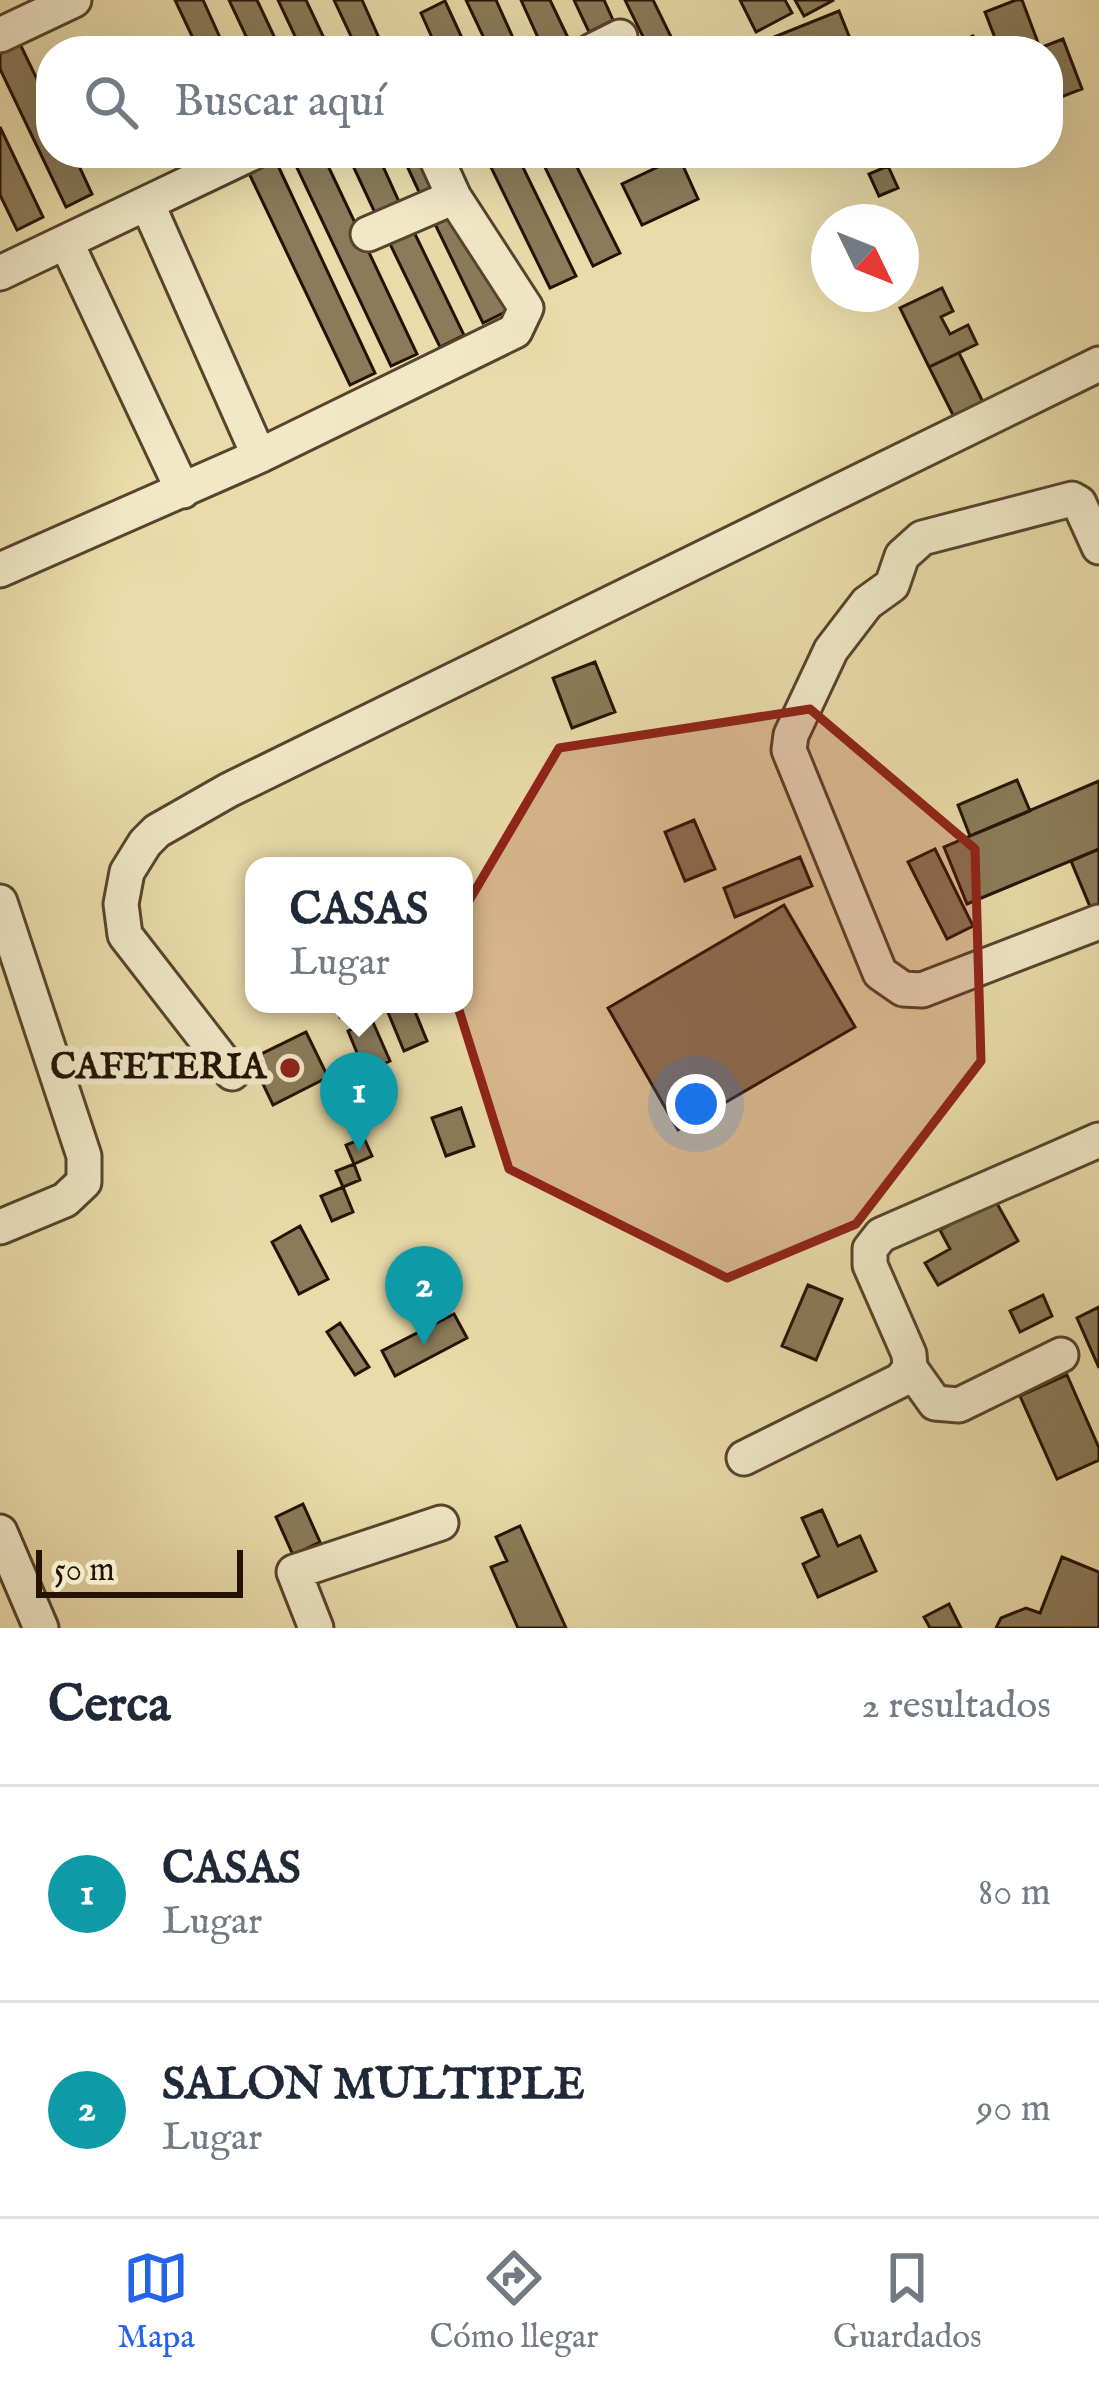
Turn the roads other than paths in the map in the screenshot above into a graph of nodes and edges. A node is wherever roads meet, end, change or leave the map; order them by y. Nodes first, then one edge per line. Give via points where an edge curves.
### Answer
1 (74, 0) edge
2 (0, 35) edge
3 (220, 168) edge
4 (441, 168) edge
5 (454, 197) junction
6 (147, 203) junction
7 (368, 234) dead end
8 (66, 242) junction
9 (0, 273) edge
10 (1099, 364) edge
11 (259, 456) junction
12 (183, 490) junction
13 (1099, 547) edge
14 (0, 570) edge
15 (0, 902) edge
16 (1099, 922) edge
17 (232, 1073) dead end
18 (1099, 1140) edge
19 (0, 1227) edge
20 (1061, 1355) dead end
21 (910, 1368) junction
22 (744, 1458) dead end
23 (441, 1523) dead end
24 (0, 1532) edge
25 (41, 1628) edge
26 (316, 1628) edge

1 - 2 street
3 - 6 street
4 - 5 street
5 - 7 street
5 - 11 street via 526,308 515,331
6 - 8 street
6 - 11 street
8 - 9 street
8 - 12 street
10 - 17 street via 157,831 128,872 125,934
11 - 12 street
12 - 14 street
13 - 16 street via 1072,499 922,538 902,556 892,585 831,650 789,750 880,974 903,989 922,990
15 - 19 street via 84,1156 85,1182 65,1200
18 - 21 street via 881,1234 870,1265
20 - 21 street via 959,1406 935,1403
21 - 22 street via 901,1381
23 - 26 street via 294,1572
24 - 25 street

